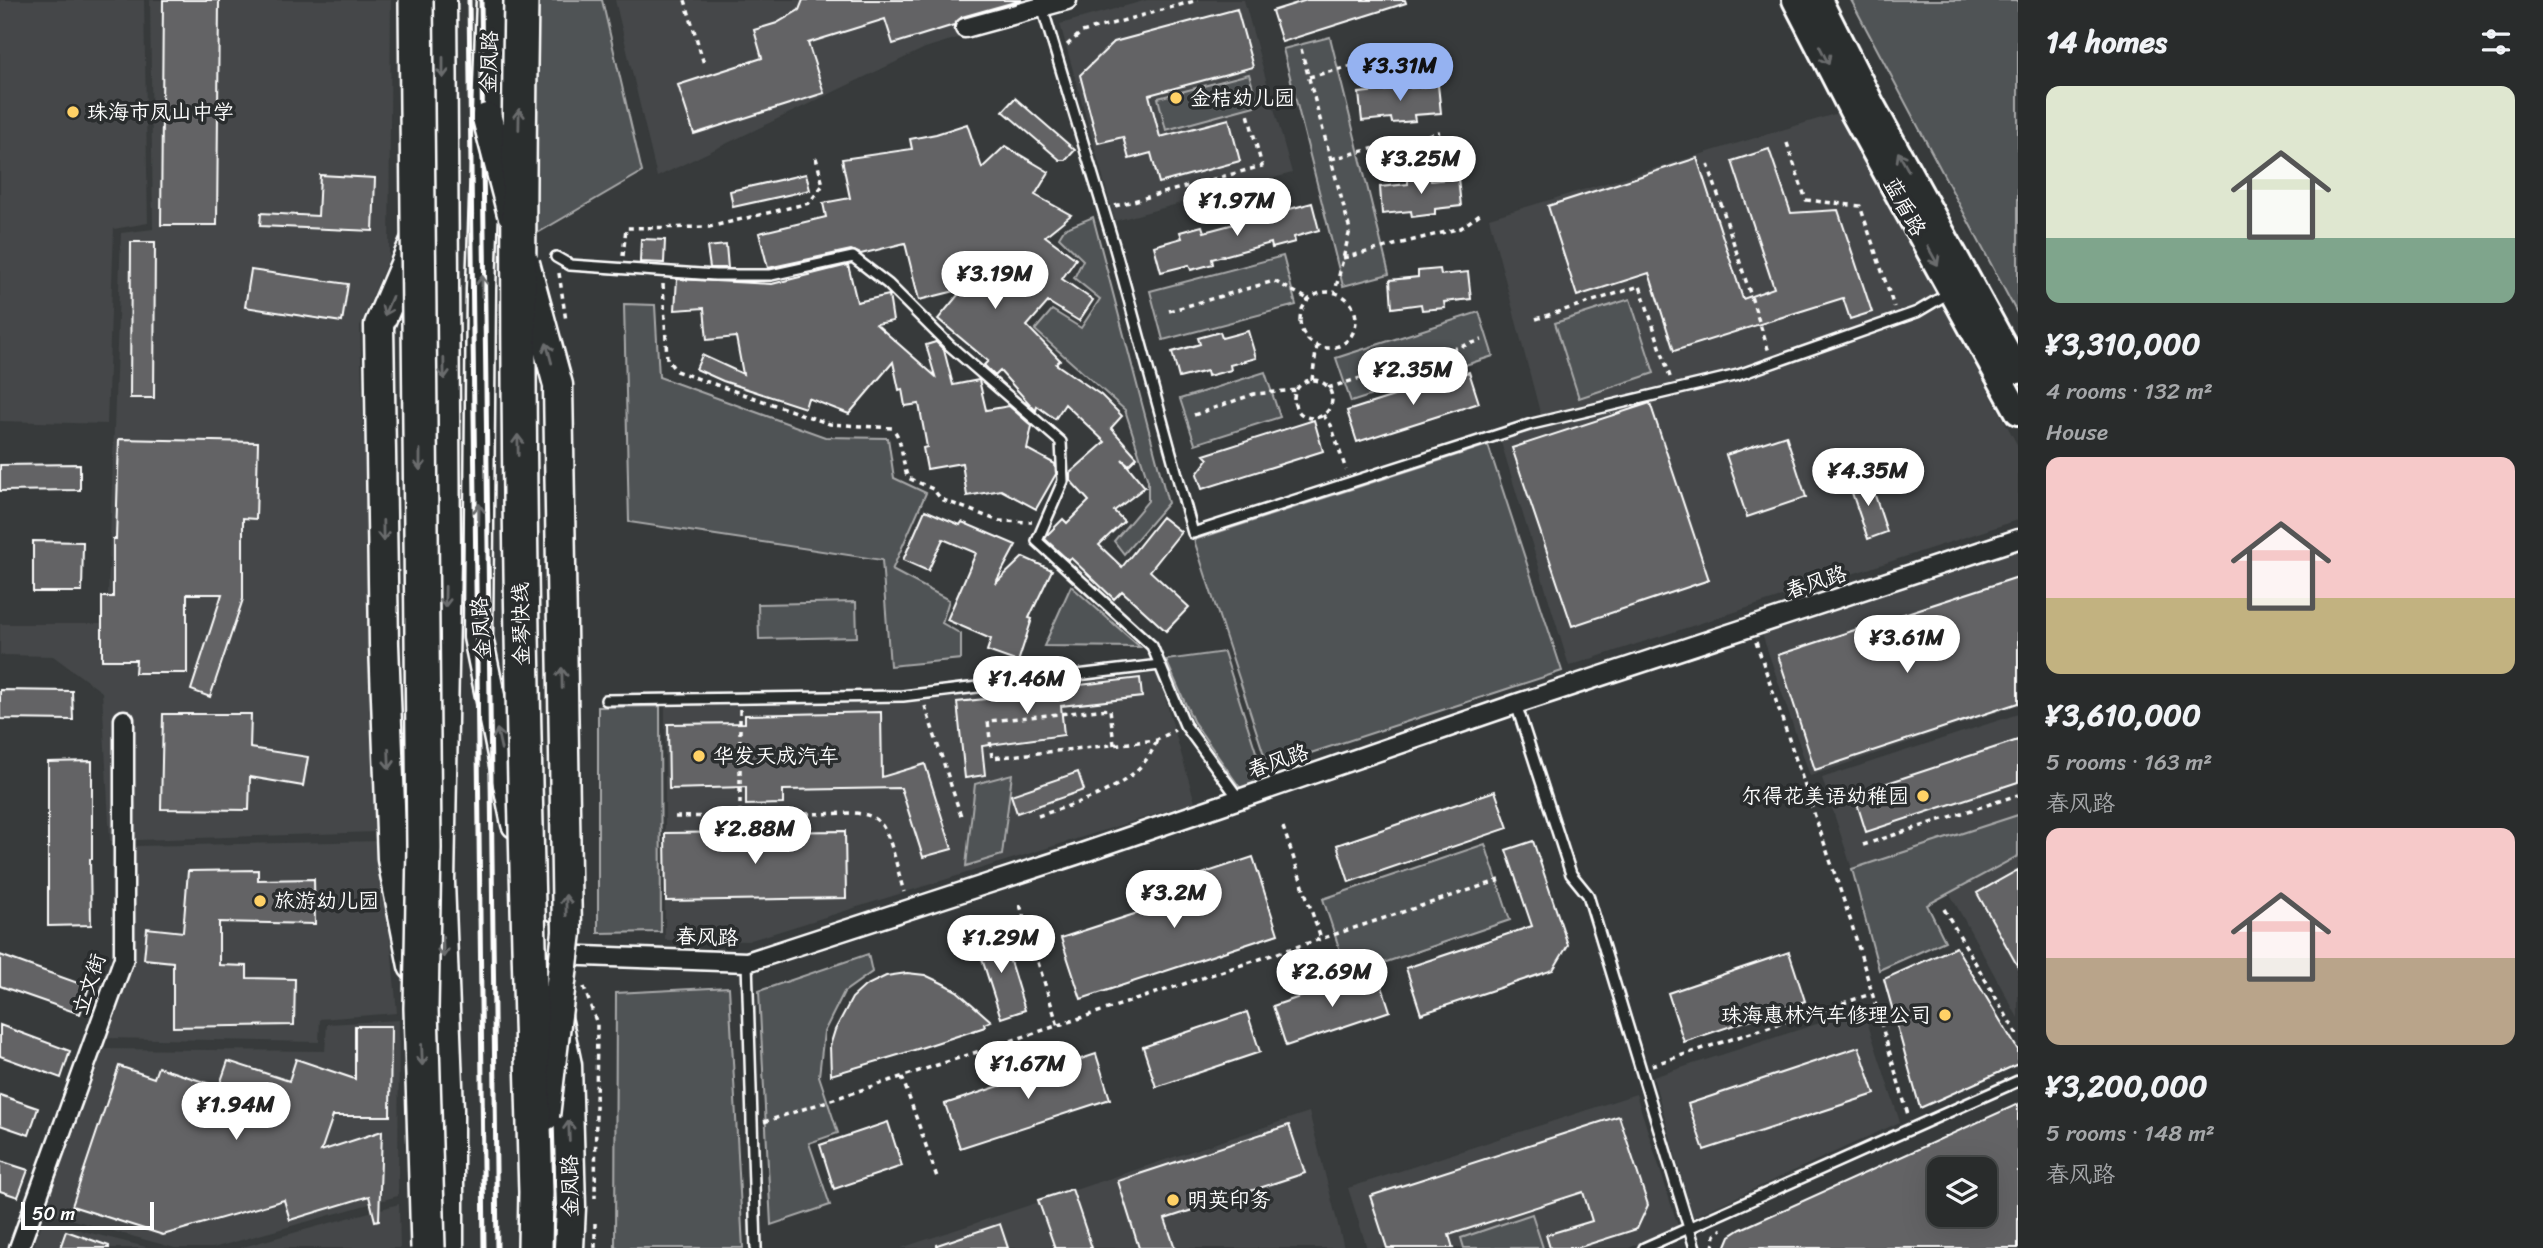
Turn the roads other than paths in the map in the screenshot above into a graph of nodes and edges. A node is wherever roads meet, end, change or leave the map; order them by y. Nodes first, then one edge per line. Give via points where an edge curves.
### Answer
1 (416, 0) edge
2 (442, 0) edge
3 (491, 0) edge
4 (521, 0) edge
5 (1067, 0) edge
6 (1795, 0) edge
7 (1819, 0) edge
8 (1042, 7) junction
9 (965, 28) dead end
10 (487, 118) junction
11 (443, 175) junction
12 (556, 257) dead end
13 (1961, 286) junction
14 (2018, 371) edge
15 (2018, 412) edge
16 (2018, 539) edge
17 (1160, 665) junction
18 (606, 700) dead end
19 (1516, 704) junction
20 (124, 720) dead end
21 (1239, 799) junction
22 (543, 955) junction
23 (747, 962) junction
24 (421, 1008) junction
25 (2018, 1081) edge
26 (536, 1192) junction
27 (1689, 1228) junction
28 (19, 1248) edge
29 (428, 1248) edge
30 (449, 1248) edge
31 (535, 1248) edge
32 (569, 1248) edge
33 (756, 1248) edge
34 (1644, 1248) edge
35 (1695, 1248) edge

1 -> 24 highway, bridge via 424,848
2 -> 11 main road, 金凤路
3 - 10 main road, 金凤路
26 -> 4 highway, 金琴快线, bridge via 517,380
5 - 8 street
6 -> 13 street, 蓝盾路 via 1852,111
13 -> 7 street, 蓝盾路
8 - 9 street
8 - 13 lane via 1192,533 1532,424 1738,375 1917,312
22 -> 10 main road, 金凤路 via 478,637
26 -> 10 main road, bridge via 567,932 558,385
11 -> 24 main road, bridge via 379,325 392,859
11 -> 30 main road, 金凤路 via 446,557 440,882
12 - 17 lane via 569,265 715,275 771,275 853,257 1061,442 1063,481 1037,541 1152,646
13 - 14 street, 蓝盾路
13 - 15 street, 蓝盾路
16 - 19 street, 春风路
17 - 18 lane via 921,694
17 - 21 lane via 1185,725
19 - 21 street, 春风路
19 - 27 lane via 1571,874 1588,895
20 - 28 street, 立文街 via 124,958
21 - 23 street, 春风路
22 - 23 street, 春风路
32 -> 22 main road, 金凤路 via 567,1065
23 - 33 lane
24 -> 29 highway, bridge
25 - 27 lane
26 - 31 highway, 金琴快线, bridge
27 - 34 lane
27 - 35 lane

